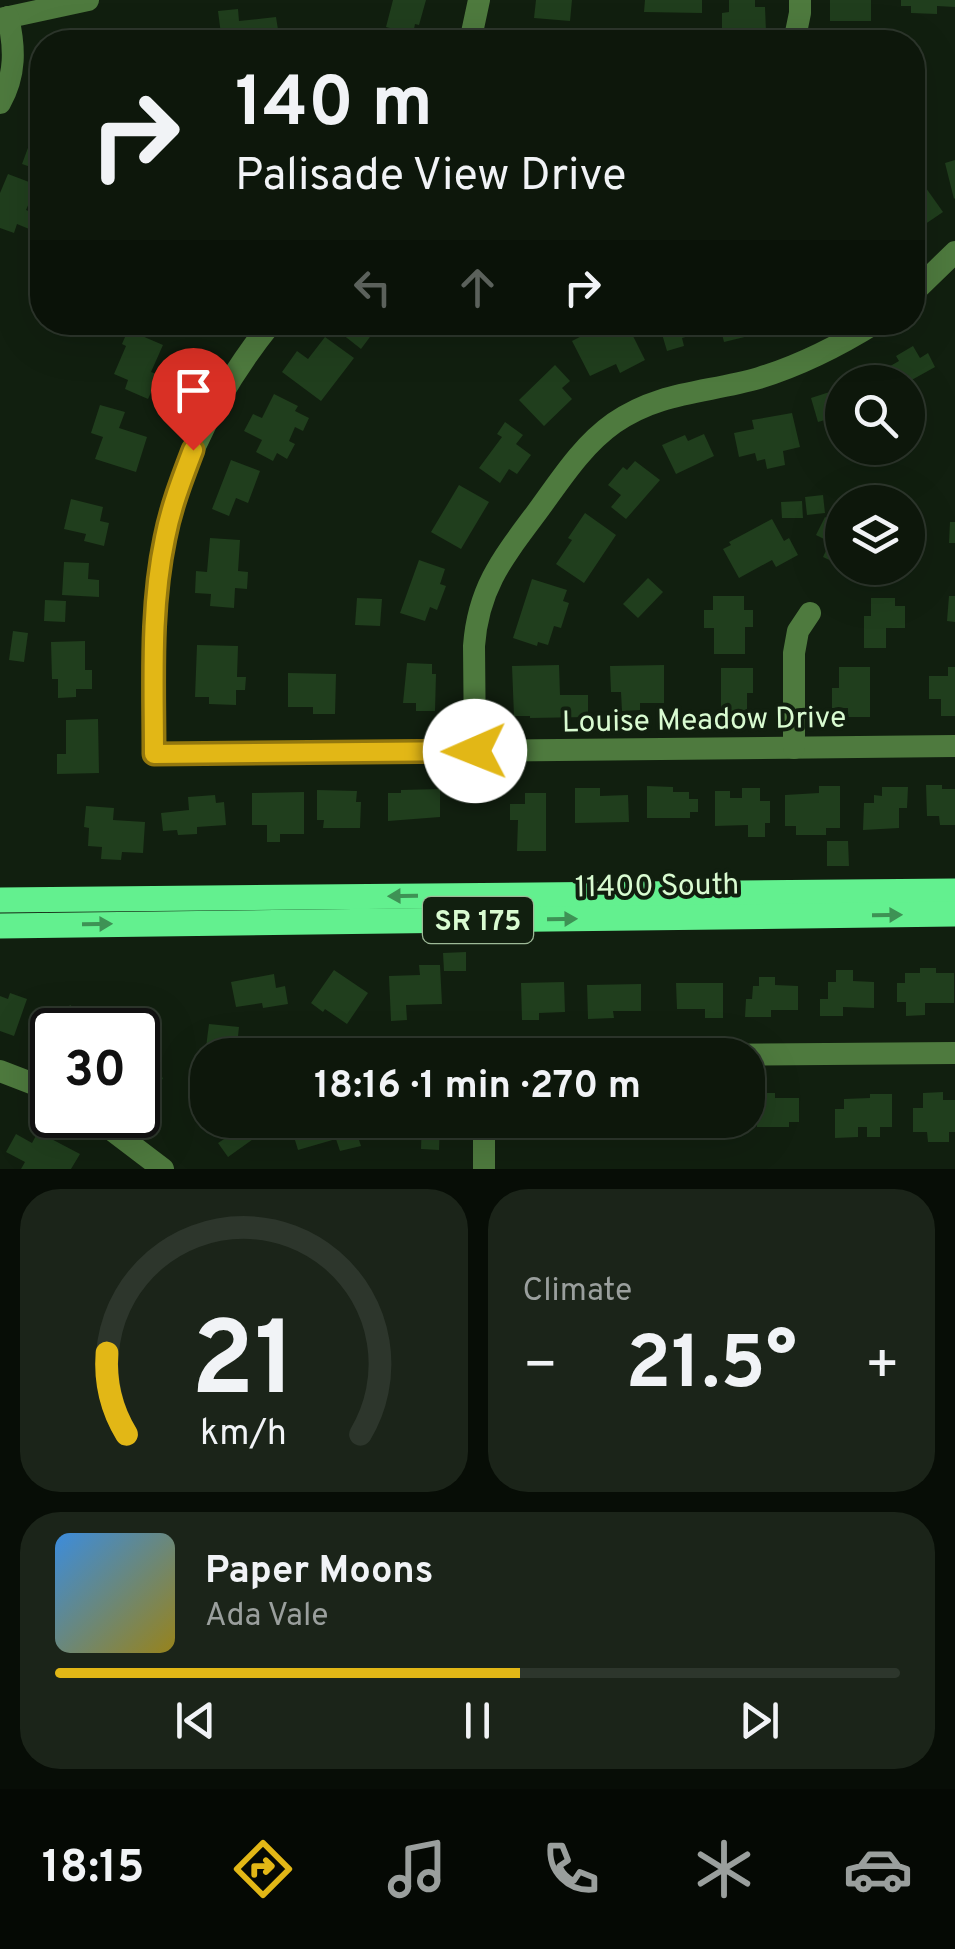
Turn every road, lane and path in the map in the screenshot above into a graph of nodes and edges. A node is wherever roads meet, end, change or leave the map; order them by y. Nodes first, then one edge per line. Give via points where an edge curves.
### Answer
1 (88, 0) edge
2 (479, 0) edge
3 (800, 0) edge
4 (4, 18) edge
5 (473, 30) edge
6 (796, 30) edge
7 (0, 103) edge
8 (955, 252) edge
9 (925, 281) edge
10 (262, 335) edge
11 (855, 335) edge
12 (810, 613) dead end
13 (955, 746) edge
14 (794, 748) junction
15 (475, 751) junction
16 (955, 891) edge
17 (0, 900) edge
18 (955, 914) edge
19 (0, 926) edge
20 (955, 1052) edge
21 (765, 1054) edge
22 (0, 1070) edge
23 (30, 1082) edge
24 (123, 1138) edge
25 (484, 1138) edge
26 (164, 1169) edge
27 (484, 1169) edge

1 - 4 street
2 - 5 street
3 - 6 street
4 - 7 street via 14,66
8 - 9 street
10 - 15 street, Louise Meadow Drive via 212,409 176,492 158,584 154,754
11 - 15 street via 781,370 646,404 588,446 508,550 483,596 474,646
12 - 14 street via 794,653
13 - 14 street, Louise Meadow Drive
14 - 15 street, Louise Meadow Drive
16 -> 17 main road, 11400 South / SR 175
19 -> 18 main road, 11400 South / SR 175
20 - 21 street
22 - 23 street
24 - 26 street
25 - 27 street

